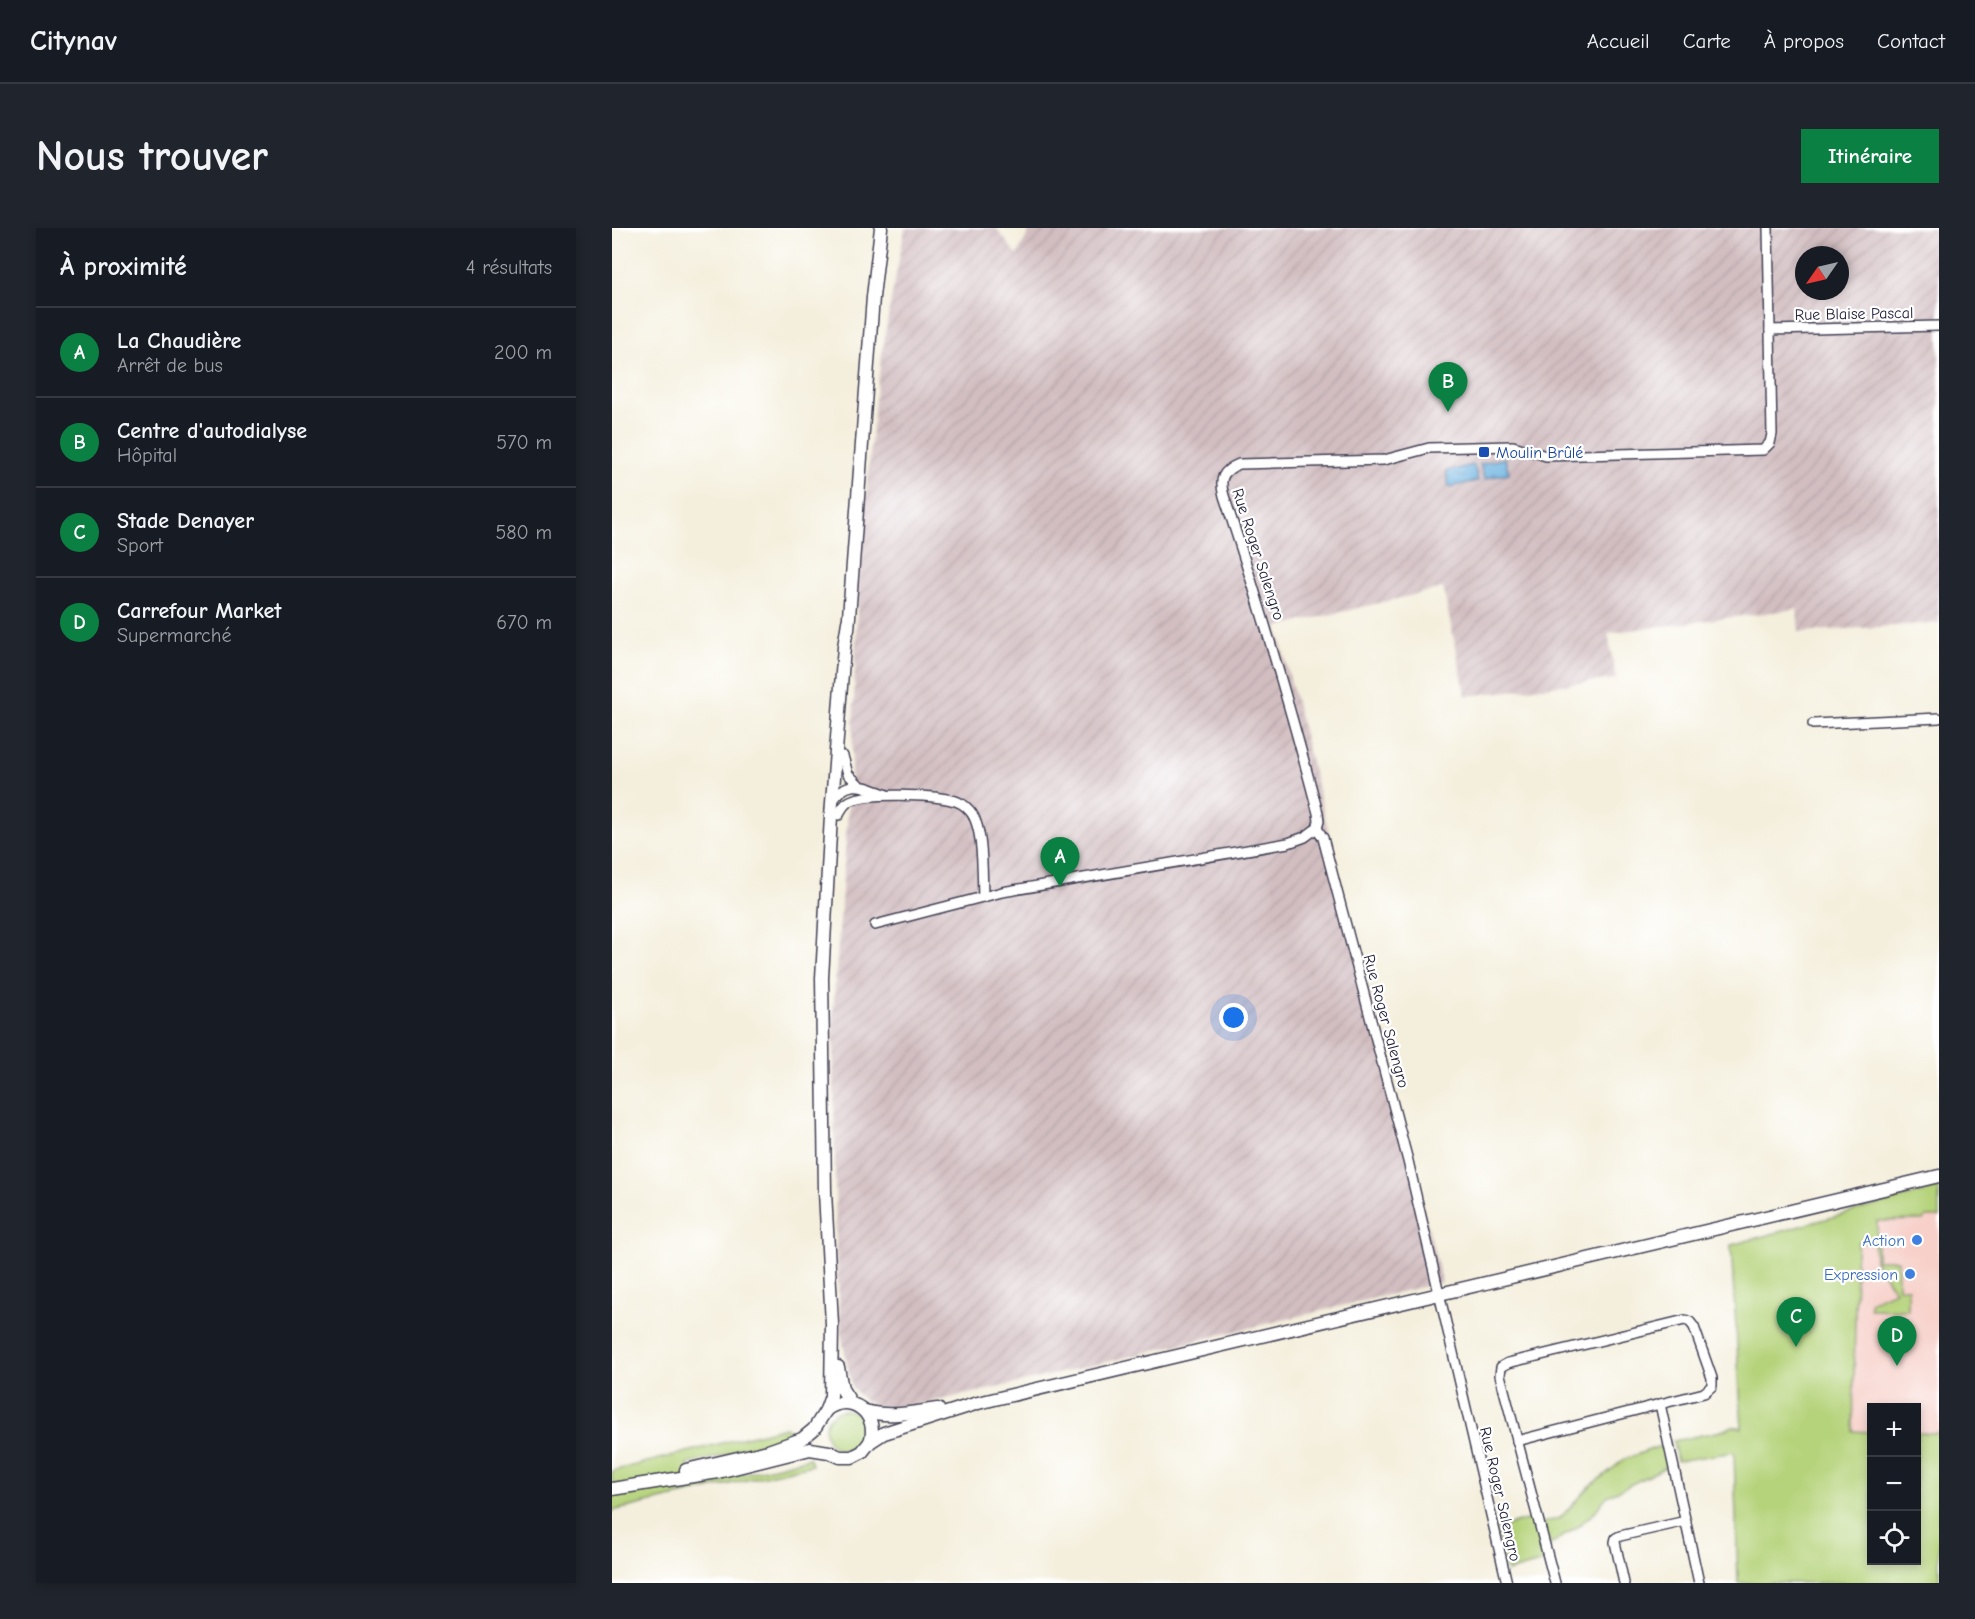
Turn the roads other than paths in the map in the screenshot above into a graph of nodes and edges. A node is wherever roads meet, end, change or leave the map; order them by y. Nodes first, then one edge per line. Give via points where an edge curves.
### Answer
1 (881, 228) edge
2 (1768, 228) edge
3 (1939, 326) edge
4 (1770, 330) junction
5 (848, 622) junction
6 (1939, 718) edge
7 (1814, 724) dead end
8 (843, 756) junction
9 (859, 785) junction
10 (837, 786) junction
11 (888, 794) junction
12 (859, 798) junction
13 (839, 815) junction
14 (1317, 828) junction
15 (983, 897) junction
16 (875, 925) dead end
17 (824, 1008) junction
18 (1939, 1176) edge
19 (1438, 1296) junction
20 (832, 1324) junction
21 (851, 1403) junction
22 (978, 1403) junction
23 (1660, 1404) junction
24 (826, 1410) junction
25 (865, 1411) junction
26 (819, 1422) junction
27 (1517, 1441) junction
28 (870, 1442) junction
29 (829, 1452) junction
30 (612, 1489) edge
31 (1686, 1521) junction
32 (1507, 1583) edge
33 (1555, 1583) edge
34 (1624, 1583) edge
35 (1699, 1583) edge

1 - 5 main road
2 - 4 street
3 - 4 street, Rue Blaise Pascal
4 - 14 street, Rue Roger Salengro via 1772,437 1760,451 1546,456 1518,446 1429,448 1384,460 1243,464 1223,475 1224,496 1263,612 1302,751 1319,816
5 - 8 main road
5 - 10 main road
6 - 7 street
8 - 9 street via 848,774
8 - 10 main road
9 - 10 street
9 - 11 street
10 - 12 street via 849,796
10 - 13 main road
10 - 17 main road via 832,803 822,973
11 - 12 street
11 - 15 street via 948,799 969,810 979,831
12 - 13 street via 845,805
13 - 17 main road
14 - 15 street via 1288,843
14 - 19 street, Rue Roger Salengro via 1323,838 1411,1172
15 - 16 street
17 - 20 main road via 824,1160
18 - 19 main road
19 - 22 main road
19 - 32 street, Rue Roger Salengro
20 - 21 main road via 840,1381
20 - 24 main road via 832,1380
21 - 24 main road
21 - 25 main road
22 - 25 main road via 897,1414
22 - 28 main road via 892,1430
23 - 27 street
23 - 27 street via 1704,1393 1712,1386 1694,1327 1687,1320 1505,1364 1500,1375
23 - 31 street
24 - 26 main road
25 - 28 main road via 872,1426
26 - 29 main road via 819,1439
26 - 30 main road via 809,1434 788,1444
27 - 33 street
28 - 29 main road via 860,1453 849,1457
29 - 30 main road via 807,1450 718,1472
31 - 34 street via 1616,1538
31 - 35 street

